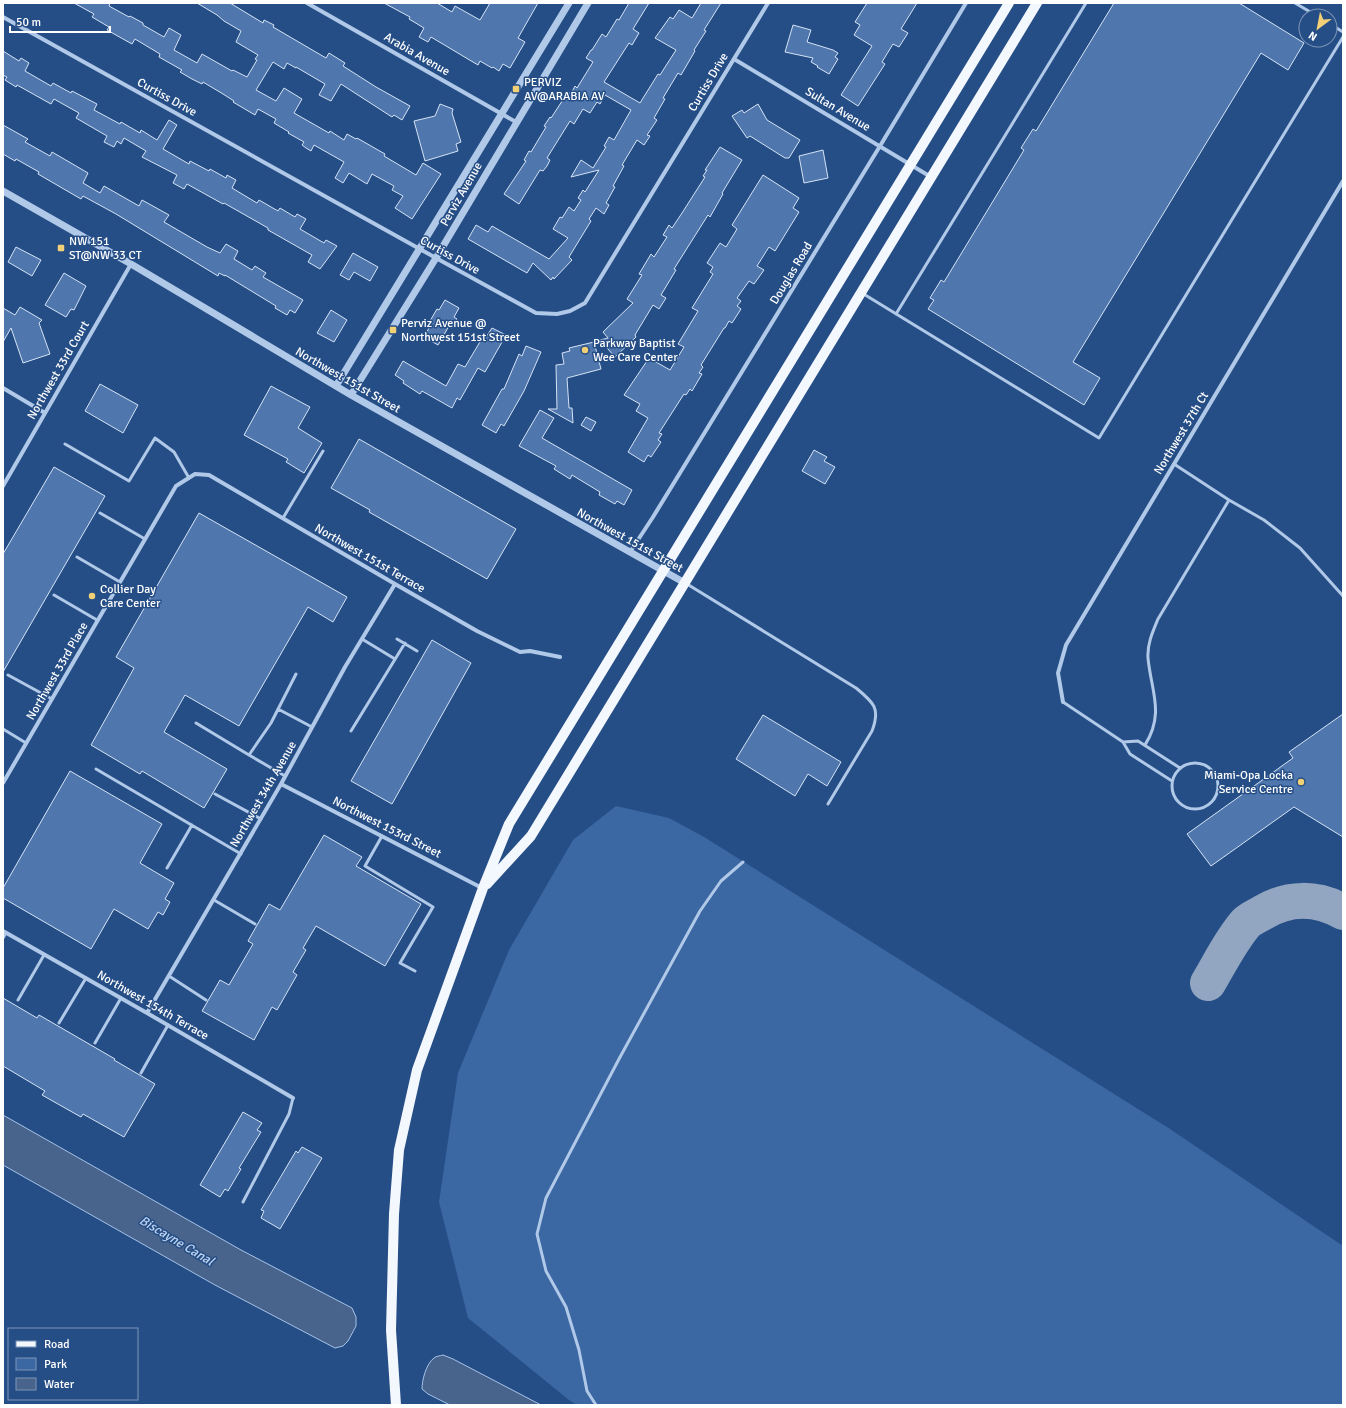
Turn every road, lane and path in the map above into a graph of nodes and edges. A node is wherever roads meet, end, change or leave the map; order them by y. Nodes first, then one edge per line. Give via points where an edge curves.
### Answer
1 (307, 3) edge
2 (569, 3) edge
3 (588, 3) edge
4 (768, 3) edge
5 (966, 3) edge
6 (1009, 3) edge
7 (1037, 3) edge
8 (1086, 3) edge
9 (3, 17) edge
10 (1343, 37) edge
11 (734, 59) junction
12 (502, 114) junction
13 (516, 122) junction
14 (880, 146) junction
15 (911, 165) junction
16 (931, 177) junction
17 (1343, 181) edge
18 (3, 191) edge
19 (420, 250) junction
20 (436, 258) junction
21 (131, 264) junction
22 (861, 292) junction
23 (896, 314) junction
24 (336, 386) junction
25 (3, 388) edge
26 (351, 395) junction
27 (46, 413) junction
28 (65, 444) dead end
29 (324, 452) dead end
30 (1174, 464) junction
31 (189, 478) junction
32 (3, 486) edge
33 (176, 486) joint
34 (1229, 500) junction
35 (100, 513) dead end
36 (283, 518) junction
37 (145, 539) junction
38 (630, 552) junction
39 (77, 557) dead end
40 (664, 572) junction
41 (120, 582) junction
42 (685, 583) junction
43 (395, 584) junction
44 (54, 595) dead end
45 (1343, 596) edge
46 (98, 620) junction
47 (362, 639) junction
48 (397, 639) dead end
49 (405, 643) junction
50 (418, 651) dead end
51 (560, 656) dead end
52 (395, 659) junction
53 (296, 674) dead end
54 (8, 675) dead end
55 (52, 699) junction
56 (1063, 702) joint
57 (278, 709) junction
58 (196, 723) dead end
59 (312, 727) junction
60 (3, 729) edge
61 (351, 731) dead end
62 (1123, 742) junction
63 (26, 743) junction
64 (1145, 745) junction
65 (249, 755) junction
66 (1180, 768) junction
67 (96, 769) dead end
68 (285, 776) junction
69 (1172, 781) junction
70 (3, 783) edge
71 (281, 784) junction
72 (216, 794) dead end
73 (828, 804) dead end
74 (261, 819) junction
75 (192, 825) junction
76 (382, 836) junction
77 (241, 854) junction
78 (743, 862) dead end
79 (167, 868) dead end
80 (483, 888) junction
81 (214, 900) junction
82 (255, 924) dead end
83 (5, 932) edge
84 (3, 938) edge
85 (44, 955) junction
86 (414, 970) dead end
87 (169, 976) junction
88 (86, 978) junction
89 (121, 998) junction
90 (18, 1000) dead end
91 (206, 1000) dead end
92 (147, 1013) junction
93 (59, 1023) dead end
94 (168, 1025) junction
95 (95, 1043) dead end
96 (141, 1073) dead end
97 (293, 1098) joint
98 (242, 1202) dead end
99 (396, 1405) edge
100 (596, 1405) edge

1 - 12 street, Arabia Avenue
2 - 12 street, Perviz Avenue
3 - 13 street, Perviz Avenue
4 - 11 street, Curtiss Drive
5 - 14 street, Douglas Road
6 - 15 main road
7 - 16 main road
8 - 23 lane
9 - 19 street, Curtiss Drive
10 - 23 lane via 1099,438
11 - 14 street, Sultan Avenue
11 - 20 street, Curtiss Drive via 585,303 558,314 536,313
12 - 13 street, Arabia Avenue
12 - 19 street, Perviz Avenue
13 - 20 street, Perviz Avenue
14 - 15 street, Sultan Avenue
14 - 38 street, Douglas Road
15 - 16 street, Sultan Avenue
15 - 40 main road
16 - 22 main road
17 - 30 street, Northwest 37th Ct
18 - 21 street, Northwest 151st Street
19 - 20 street, Curtiss Drive
19 - 24 street, Perviz Avenue
20 - 26 street, Perviz Avenue
21 - 24 street, Northwest 151st Street
21 - 27 street, Northwest 33rd Court
22 - 23 lane
22 - 42 main road
24 - 26 street, Northwest 151st Street
25 - 27 street
26 - 38 street, Northwest 151st Street
27 - 32 street, Northwest 33rd Court
28 - 31 lane via 129,481 156,438 174,452
29 - 36 lane
30 - 34 lane
30 - 56 street, Northwest 37th Ct via 1066,645 1058,673
31 - 33 street, Northwest 151st Terrace
31 - 36 street, Northwest 151st Terrace via 195,474 209,475
33 - 37 street, Northwest 33rd Place
34 - 45 lane via 1264,520 1300,548
34 - 64 lane via 1153,631 1148,657 1156,713 1152,733
35 - 37 lane
36 - 43 street, Northwest 151st Terrace
37 - 41 street, Northwest 33rd Place
38 - 40 street, Northwest 151st Street
39 - 41 lane
40 - 42 street, Northwest 151st Street
40 - 80 main road via 509,824
41 - 46 street, Northwest 33rd Place
42 - 73 lane via 856,688 871,701 876,710 875,724
42 - 80 main road via 531,836
43 - 47 street, Northwest 34th Avenue
43 - 51 street, Northwest 151st Terrace via 520,652
44 - 46 lane
46 - 55 street, Northwest 33rd Place
47 - 52 lane
47 - 59 street, Northwest 34th Avenue
48 - 49 lane
49 - 50 lane
49 - 52 lane
52 - 61 lane
53 - 57 lane
54 - 55 lane
55 - 63 street, Northwest 33rd Place
56 - 62 lane
57 - 59 lane
57 - 65 lane
58 - 65 lane
59 - 68 street, Northwest 34th Avenue
60 - 63 lane
62 - 64 lane via 1138,741
62 - 69 lane via 1130,754
63 - 70 street, Northwest 33rd Place
64 - 66 lane
65 - 68 lane
66 - 69 lane
66 - 69 lane via 1194,763 1209,767 1218,782 1216,796 1206,807 1192,810 1174,797
67 - 75 lane
68 - 71 street, Northwest 34th Avenue
71 - 74 street, Northwest 34th Avenue
71 - 76 street, Northwest 153rd Street
72 - 74 lane
74 - 77 street, Northwest 34th Avenue
75 - 77 lane
75 - 79 lane
76 - 80 street, Northwest 153rd Street
76 - 86 lane via 365,866 433,907 400,962
77 - 81 street, Northwest 34th Avenue
78 - 100 lane via 720,881 700,911 618,1059 546,1198 537,1234 538,1241 546,1271 566,1307 579,1350 587,1391
80 - 99 main road via 417,1070 399,1150 394,1214 391,1330
81 - 82 lane
81 - 87 street, Northwest 34th Avenue
83 - 84 lane
83 - 85 street, Northwest 154th Terrace
85 - 88 street, Northwest 154th Terrace
85 - 90 lane
87 - 91 lane
87 - 92 street, Northwest 34th Avenue
88 - 89 street, Northwest 154th Terrace
88 - 93 lane
89 - 92 street, Northwest 154th Terrace
89 - 95 lane
92 - 94 street, Northwest 154th Terrace
94 - 96 lane
94 - 97 street, Northwest 154th Terrace
97 - 98 lane via 289,1114

